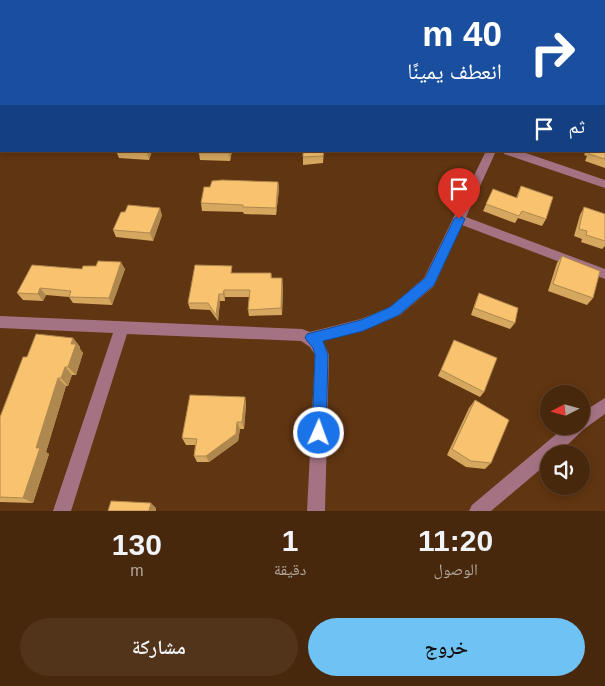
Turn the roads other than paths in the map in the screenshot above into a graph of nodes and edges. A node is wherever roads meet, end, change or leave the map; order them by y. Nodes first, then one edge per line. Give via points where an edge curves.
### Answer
1 (491, 152) edge
2 (511, 152) edge
3 (605, 184) edge
4 (459, 219) junction
5 (605, 274) edge
6 (0, 322) edge
7 (122, 328) junction
8 (311, 338) junction
9 (605, 405) edge
10 (590, 416) edge
11 (567, 435) edge
12 (62, 511) edge
13 (316, 511) edge
14 (478, 511) edge

1 - 4 street
2 - 3 street
4 - 5 street
4 - 8 street via 429,282 395,311 363,325
6 - 7 street
7 - 8 street via 302,335
7 - 12 street
8 - 13 street via 322,355
9 - 10 street
11 - 14 street

